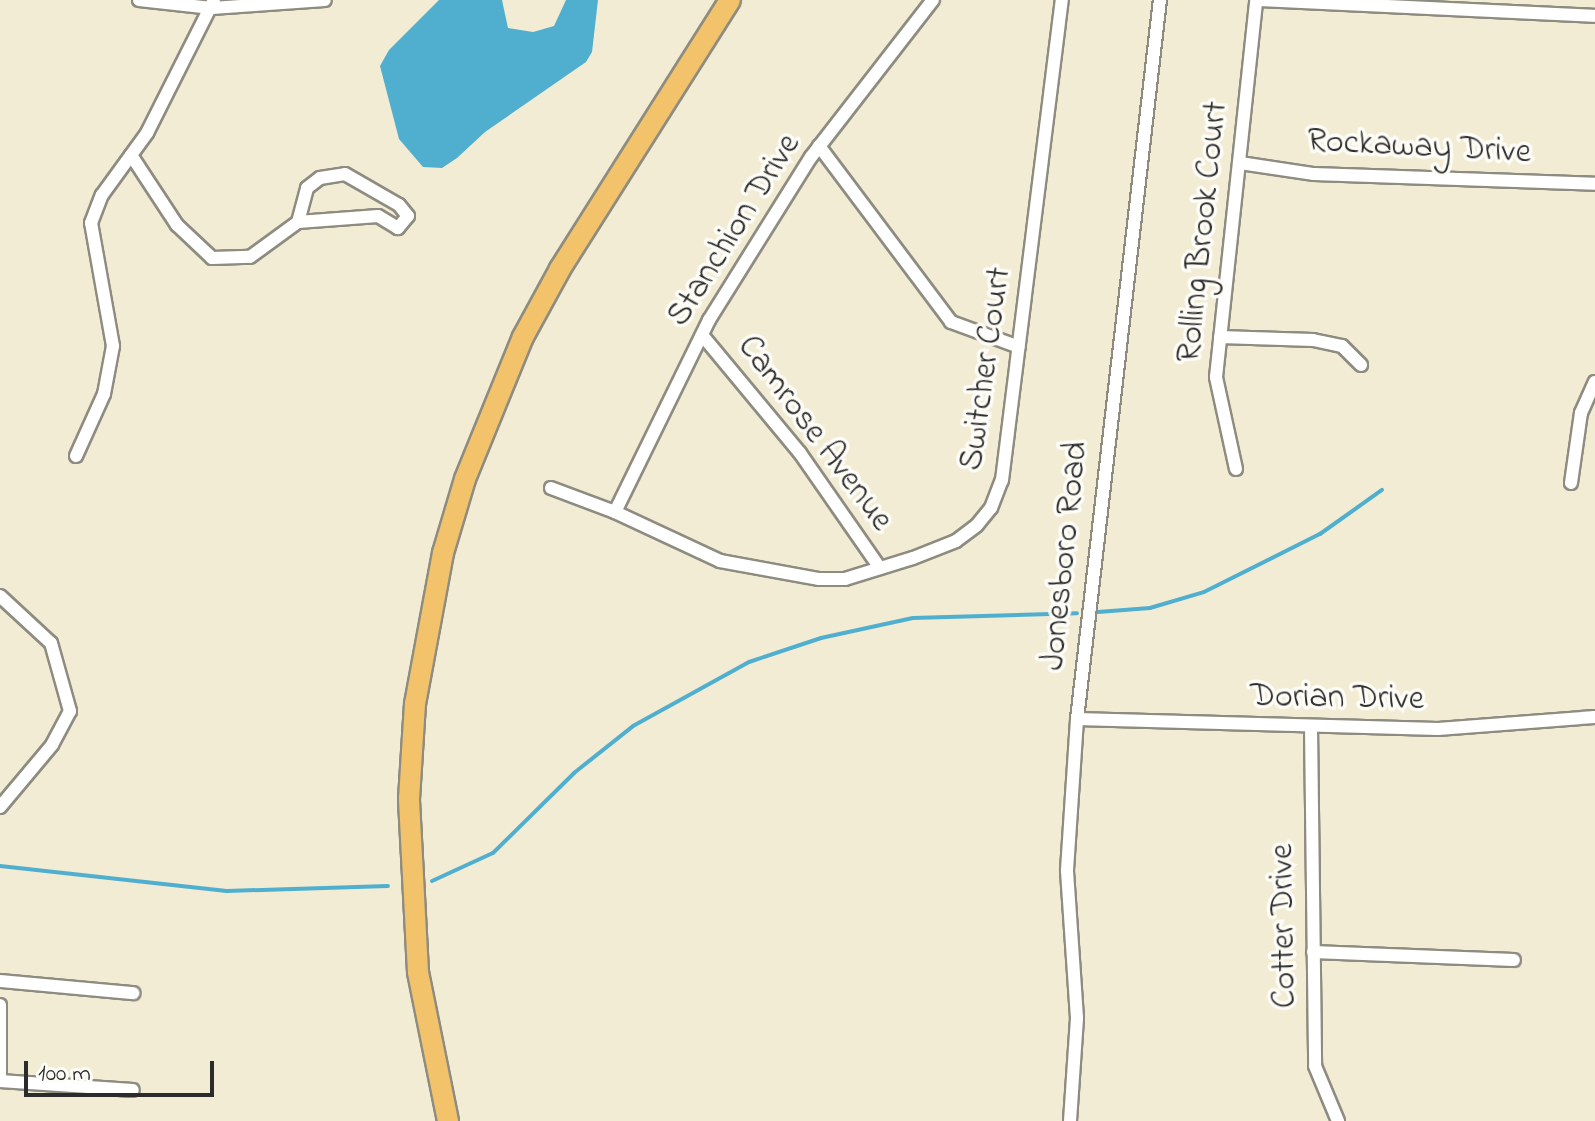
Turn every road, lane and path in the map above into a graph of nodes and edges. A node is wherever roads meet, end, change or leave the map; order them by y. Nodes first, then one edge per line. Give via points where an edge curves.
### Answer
1 (139, 0) edge
2 (325, 0) edge
3 (712, 0) edge
4 (730, 0) edge
5 (933, 0) edge
6 (1062, 0) edge
7 (1160, 0) edge
8 (1258, 0) edge
9 (213, 4) edge
10 (1595, 16) edge
11 (713, 23) junction
12 (819, 146) junction
13 (131, 155) junction
14 (1240, 163) junction
15 (1595, 184) edge
16 (298, 222) junction
17 (702, 335) junction
18 (1220, 337) junction
19 (1019, 347) junction
20 (1361, 365) dead end
21 (1595, 382) edge
22 (76, 456) dead end
23 (1236, 469) dead end
24 (1571, 483) dead end
25 (551, 488) dead end
26 (615, 512) junction
27 (880, 568) junction
28 (0, 596) edge
29 (1595, 717) edge
30 (1077, 719) junction
31 (1311, 727) junction
32 (0, 807) edge
33 (1313, 952) junction
34 (1514, 960) dead end
35 (0, 981) edge
36 (133, 993) dead end
37 (0, 1005) edge
38 (0, 1080) edge
39 (133, 1090) dead end
40 (448, 1121) edge
41 (1070, 1121) edge
42 (1338, 1121) edge

1 - 9 street
2 - 9 street
3 - 11 main road
4 - 11 main road
5 - 12 street, Stanchion Drive
6 - 19 street, Switcher Court
7 - 30 street, Jonesboro Road
8 - 10 street
8 - 14 street, Rolling Brook Court
9 - 13 street
11 - 40 main road via 523,337 465,479 443,553 415,704 409,799 418,972
12 - 17 street, Stanchion Drive
12 - 19 street via 951,322
13 - 16 street via 177,225 212,258 250,257
13 - 22 street via 102,195 91,223 113,346 104,394
14 - 15 street, Rockaway Drive via 1314,174
14 - 18 street, Rolling Brook Court
16 - 16 street via 378,216 398,228 408,216 391,199 345,174 320,178 307,188
17 - 26 street, Stanchion Drive
17 - 27 street, Camrose Avenue via 800,453
18 - 20 street via 1313,340 1342,346
18 - 23 street, Rolling Brook Court via 1216,377
19 - 27 street, Switcher Court via 1002,480 991,508 956,541
21 - 24 street via 1581,413
25 - 26 street, Switcher Court
26 - 27 street, Switcher Court via 660,537 734,564 819,579 845,579
28 - 32 street via 51,643 70,711 52,745
29 - 31 street, Dorian Drive via 1438,729
30 - 31 street, Dorian Drive
30 - 41 street, Jonesboro Road via 1067,870 1077,1018
31 - 33 street, Cotter Drive
33 - 34 street
33 - 42 street, Cotter Drive via 1315,1066
35 - 36 street
37 - 38 street
38 - 39 street

